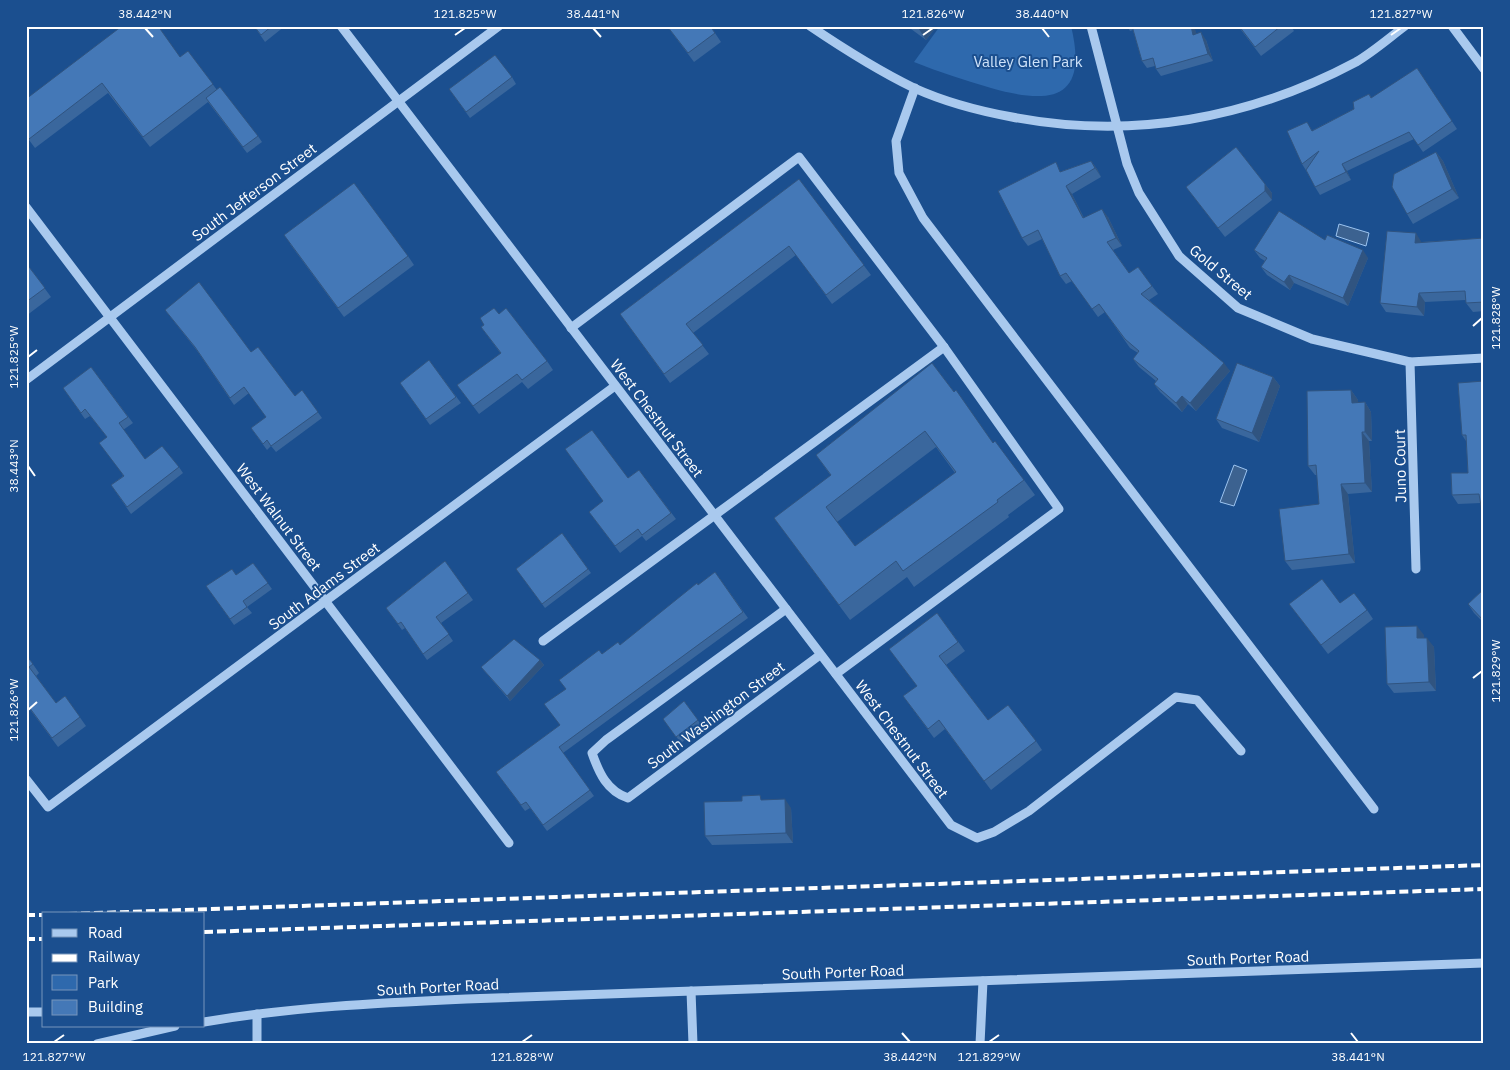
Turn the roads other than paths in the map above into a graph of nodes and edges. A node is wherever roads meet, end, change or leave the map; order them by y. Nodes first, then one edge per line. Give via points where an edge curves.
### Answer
1 (342, 26) edge
2 (499, 26) edge
3 (810, 26) edge
4 (1091, 26) edge
5 (1405, 26) edge
6 (1452, 26) edge
7 (1484, 69) edge
8 (915, 88) junction
9 (398, 101) junction
10 (1118, 128) junction
11 (26, 207) edge
12 (111, 316) junction
13 (571, 328) junction
14 (944, 347) junction
15 (1484, 358) edge
16 (1410, 362) junction
17 (26, 380) edge
18 (615, 386) junction
19 (714, 516) junction
20 (1416, 569) dead end
21 (325, 601) junction
22 (786, 609) junction
23 (543, 641) dead end
24 (820, 655) junction
25 (836, 674) junction
26 (1241, 750) dead end
27 (26, 779) edge
28 (1374, 810) dead end
29 (509, 843) dead end
30 (1484, 963) edge
31 (983, 981) junction
32 (691, 991) junction
33 (26, 1012) edge
34 (42, 1012) edge
35 (257, 1014) junction
36 (205, 1015) edge
37 (225, 1018) junction
38 (205, 1022) edge
39 (166, 1028) edge
40 (97, 1044) edge
41 (257, 1044) edge
42 (693, 1044) edge
43 (980, 1044) edge

1 - 9 street, West Chestnut Street
2 - 9 street, South Jefferson Street
3 - 8 street via 862,61
4 - 10 street, Gold Street
5 - 10 street via 1358,61 1290,93 1225,113
6 - 7 street
8 - 10 street via 990,113 1043,123
8 - 28 street via 896,141 899,173 923,218
9 - 12 street, South Jefferson Street
9 - 13 street, West Chestnut Street
10 - 16 street, Gold Street via 1127,164 1139,193 1179,256 1238,308 1312,339
11 - 12 street, West Walnut Street
12 - 17 street, South Jefferson Street
12 - 21 street, West Walnut Street
13 - 14 street via 799,157
13 - 18 street, West Chestnut Street
14 - 19 street
14 - 25 street via 1059,510
15 - 16 street, Gold Street
16 - 20 street, Juno Court
18 - 19 street, West Chestnut Street
18 - 21 street, South Adams Street
19 - 22 street, West Chestnut Street
19 - 23 street
21 - 27 street, South Adams Street via 48,807
21 - 29 street, West Walnut Street
22 - 24 street, West Chestnut Street
22 - 24 street, South Washington Street via 606,740 592,754 599,772 615,794 628,798
24 - 25 street, West Chestnut Street
25 - 26 street, West Chestnut Street via 950,825 976,838 994,832 1029,811 1176,697 1197,700
30 - 31 street, South Porter Road
31 - 32 street, South Porter Road
31 - 43 street
32 - 35 street, South Porter Road via 371,1004
32 - 42 street
33 - 34 street
35 - 37 street, South Porter Road
35 - 41 street
36 - 37 street
37 - 38 street, South Porter Road
39 - 40 street

